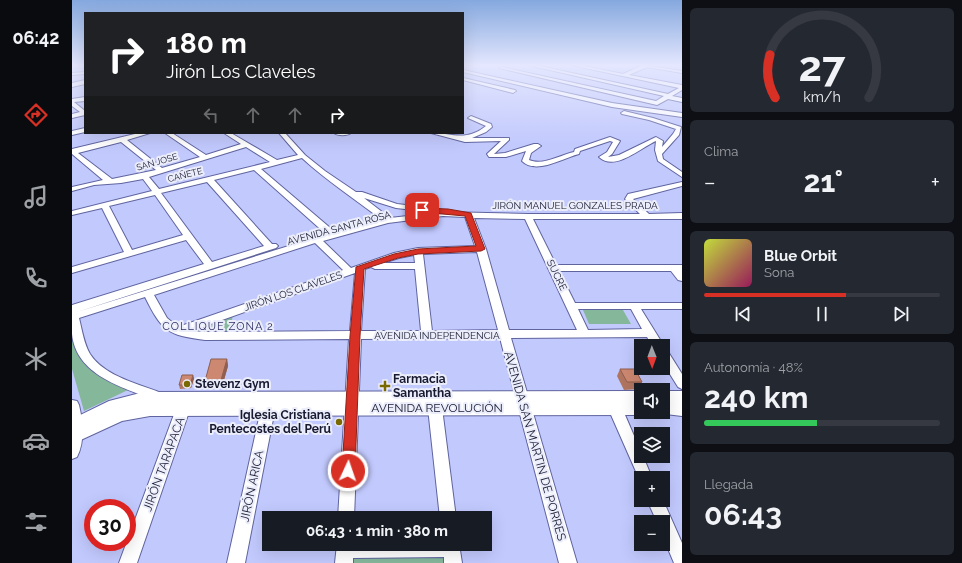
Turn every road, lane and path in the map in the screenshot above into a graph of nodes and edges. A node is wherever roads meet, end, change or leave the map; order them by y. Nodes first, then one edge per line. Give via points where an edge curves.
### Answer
1 (554, 91) edge
2 (605, 91) edge
3 (648, 91) edge
4 (676, 91) edge
5 (668, 96) junction
6 (84, 99) edge
7 (682, 100) edge
8 (72, 102) edge
9 (577, 102) dead end
10 (84, 113) edge
11 (84, 114) edge
12 (682, 115) edge
13 (72, 117) edge
14 (471, 118) dead end
15 (84, 130) edge
16 (72, 133) edge
17 (143, 134) edge
18 (170, 134) edge
19 (228, 134) edge
20 (283, 134) edge
21 (439, 134) edge
22 (122, 139) junction
23 (464, 139) junction
24 (246, 145) junction
25 (72, 150) edge
26 (659, 154) junction
27 (303, 156) junction
28 (205, 157) junction
29 (276, 163) junction
30 (256, 168) junction
31 (161, 171) junction
32 (682, 175) edge
33 (145, 176) junction
34 (209, 179) junction
35 (109, 181) junction
36 (682, 184) edge
37 (72, 189) edge
38 (157, 192) junction
39 (351, 192) junction
40 (104, 205) junction
41 (401, 212) junction
42 (72, 213) edge
43 (468, 214) junction
44 (647, 216) junction
45 (682, 216) edge
46 (528, 217) junction
47 (384, 218) junction
48 (330, 232) junction
49 (189, 236) junction
50 (314, 237) junction
51 (270, 247) junction
52 (481, 249) junction
53 (418, 251) junction
54 (129, 253) junction
55 (210, 266) junction
56 (362, 266) junction
57 (420, 266) junction
58 (553, 268) junction
59 (678, 268) edge
60 (72, 270) edge
61 (349, 271) junction
62 (682, 278) edge
63 (148, 293) junction
64 (572, 306) junction
65 (634, 306) junction
66 (682, 306) edge
67 (72, 314) edge
68 (178, 332) junction
69 (650, 333) junction
70 (504, 334) junction
71 (585, 334) junction
72 (427, 335) junction
73 (355, 336) junction
74 (654, 339) edge
75 (670, 364) edge
76 (682, 384) edge
77 (634, 397) edge
78 (670, 397) edge
79 (682, 397) edge
80 (162, 398) junction
81 (352, 402) junction
82 (522, 403) junction
83 (72, 405) edge
84 (435, 408) junction
85 (615, 408) junction
86 (634, 408) edge
87 (670, 408) edge
88 (682, 408) edge
89 (183, 409) junction
90 (268, 409) junction
91 (74, 431) edge
92 (72, 453) edge
93 (642, 471) edge
94 (658, 507) edge
95 (346, 511) edge
96 (447, 511) edge
97 (344, 552) edge
98 (452, 552) edge
99 (681, 556) edge
100 (128, 563) edge
101 (236, 563) edge
102 (568, 563) edge

1 - 12 street via 612,105
2 - 5 street via 657,103
3 - 5 street
4 - 5 street
5 - 7 street
6 - 8 street
8 - 10 street
9 - 26 street via 678,128 676,135
11 - 13 street
14 - 23 street via 489,127
15 - 16 street
17 - 22 street
18 - 28 street
19 - 24 street
20 - 27 street
21 - 23 street
22 - 25 street
22 - 31 street
23 - 26 street via 508,139 490,154 494,156 522,151 537,145 528,152 526,158 531,164 565,157 576,153 577,150 612,139 617,141 610,153 603,158 612,159 629,154 655,140 660,141
24 - 28 street, SAN JOSE
24 - 29 street
25 - 35 street
26 - 32 street via 660,160
27 - 29 street, CAÑETE
27 - 39 street via 322,173
28 - 31 street, SAN JOSE
29 - 30 street, CAÑETE
30 - 34 street, CAÑETE
30 - 48 street
31 - 33 street, SAN JOSE
33 - 35 street, SAN JOSE
33 - 38 street
34 - 38 street, CAÑETE
34 - 51 street
35 - 37 street, SAN JOSE
36 - 44 street via 634,195 629,199
38 - 40 street, CAÑETE
38 - 49 street
39 - 41 street
39 - 47 street
40 - 42 street, CAÑETE
40 - 54 street
41 - 43 street, AVENIDA SANTA ROSA
41 - 43 street, AVENIDA SANTA ROSA via 431,210
41 - 47 street, AVENIDA SANTA ROSA
43 - 46 street, JIRÓN MANUEL GONZALES PRADA
43 - 52 street, AVENIDA SAN MARTIN DE PORRES
44 - 45 street, JIRÓN MANUEL GONZALES PRADA
44 - 46 street, JIRÓN MANUEL GONZALES PRADA
46 - 58 street, SUCRE
47 - 48 street, AVENIDA SANTA ROSA
48 - 50 street, AVENIDA SANTA ROSA
49 - 54 street
49 - 55 street
50 - 51 street, AVENIDA SANTA ROSA
50 - 61 street
50 - 63 street, AVENIDA SANTA ROSA
51 - 55 street, AVENIDA SANTA ROSA
52 - 53 street, JIRÓN LOS CLAVELES
52 - 70 street, AVENIDA SAN MARTIN DE PORRES
53 - 56 street, JIRÓN LOS CLAVELES
53 - 57 street
54 - 60 street
55 - 67 street, AVENIDA SANTA ROSA
56 - 57 street
56 - 61 street, JIRÓN LOS CLAVELES
56 - 73 street
57 - 72 street
58 - 59 street
58 - 64 street, SUCRE
59 - 62 street
61 - 68 street, JIRÓN LOS CLAVELES
63 - 67 street, AVENIDA SANTA ROSA
63 - 68 street via 164,322
64 - 65 street
64 - 71 street, SUCRE
65 - 66 street
65 - 69 street
67 - 80 street via 85,356 93,364 105,373
68 - 73 street, AVENIDA INDEPENDENCIA via 205,336
69 - 71 street, AVENIDA INDEPENDENCIA
69 - 74 street
70 - 71 street, AVENIDA INDEPENDENCIA
70 - 72 street, AVENIDA INDEPENDENCIA
70 - 82 street, AVENIDA SAN MARTIN DE PORRES
72 - 73 street, AVENIDA INDEPENDENCIA
73 - 81 street
75 - 76 street
77 - 82 main road, AVENIDA REVOLUCIÓN
78 - 79 main road
80 - 81 main road, AVENIDA REVOLUCIÓN
80 - 91 main road, AVENIDA REVOLUCIÓN via 127,401 110,406
81 - 82 main road, AVENIDA REVOLUCIÓN
81 - 84 main road, AVENIDA REVOLUCIÓN
81 - 90 main road, AVENIDA REVOLUCIÓN
81 - 95 street
82 - 84 main road, AVENIDA REVOLUCIÓN
82 - 85 main road, AVENIDA REVOLUCIÓN
82 - 102 street, AVENIDA SAN MARTIN DE PORRES
83 - 91 street
84 - 96 street
85 - 86 main road, AVENIDA REVOLUCIÓN
85 - 93 street
87 - 88 main road
89 - 90 main road, AVENIDA REVOLUCIÓN
89 - 91 main road, AVENIDA REVOLUCIÓN via 129,411
89 - 100 street, JIRÓN TARAPACA
90 - 101 street, JIRÓN ARICA
91 - 92 street
94 - 99 street
97 - 98 street

